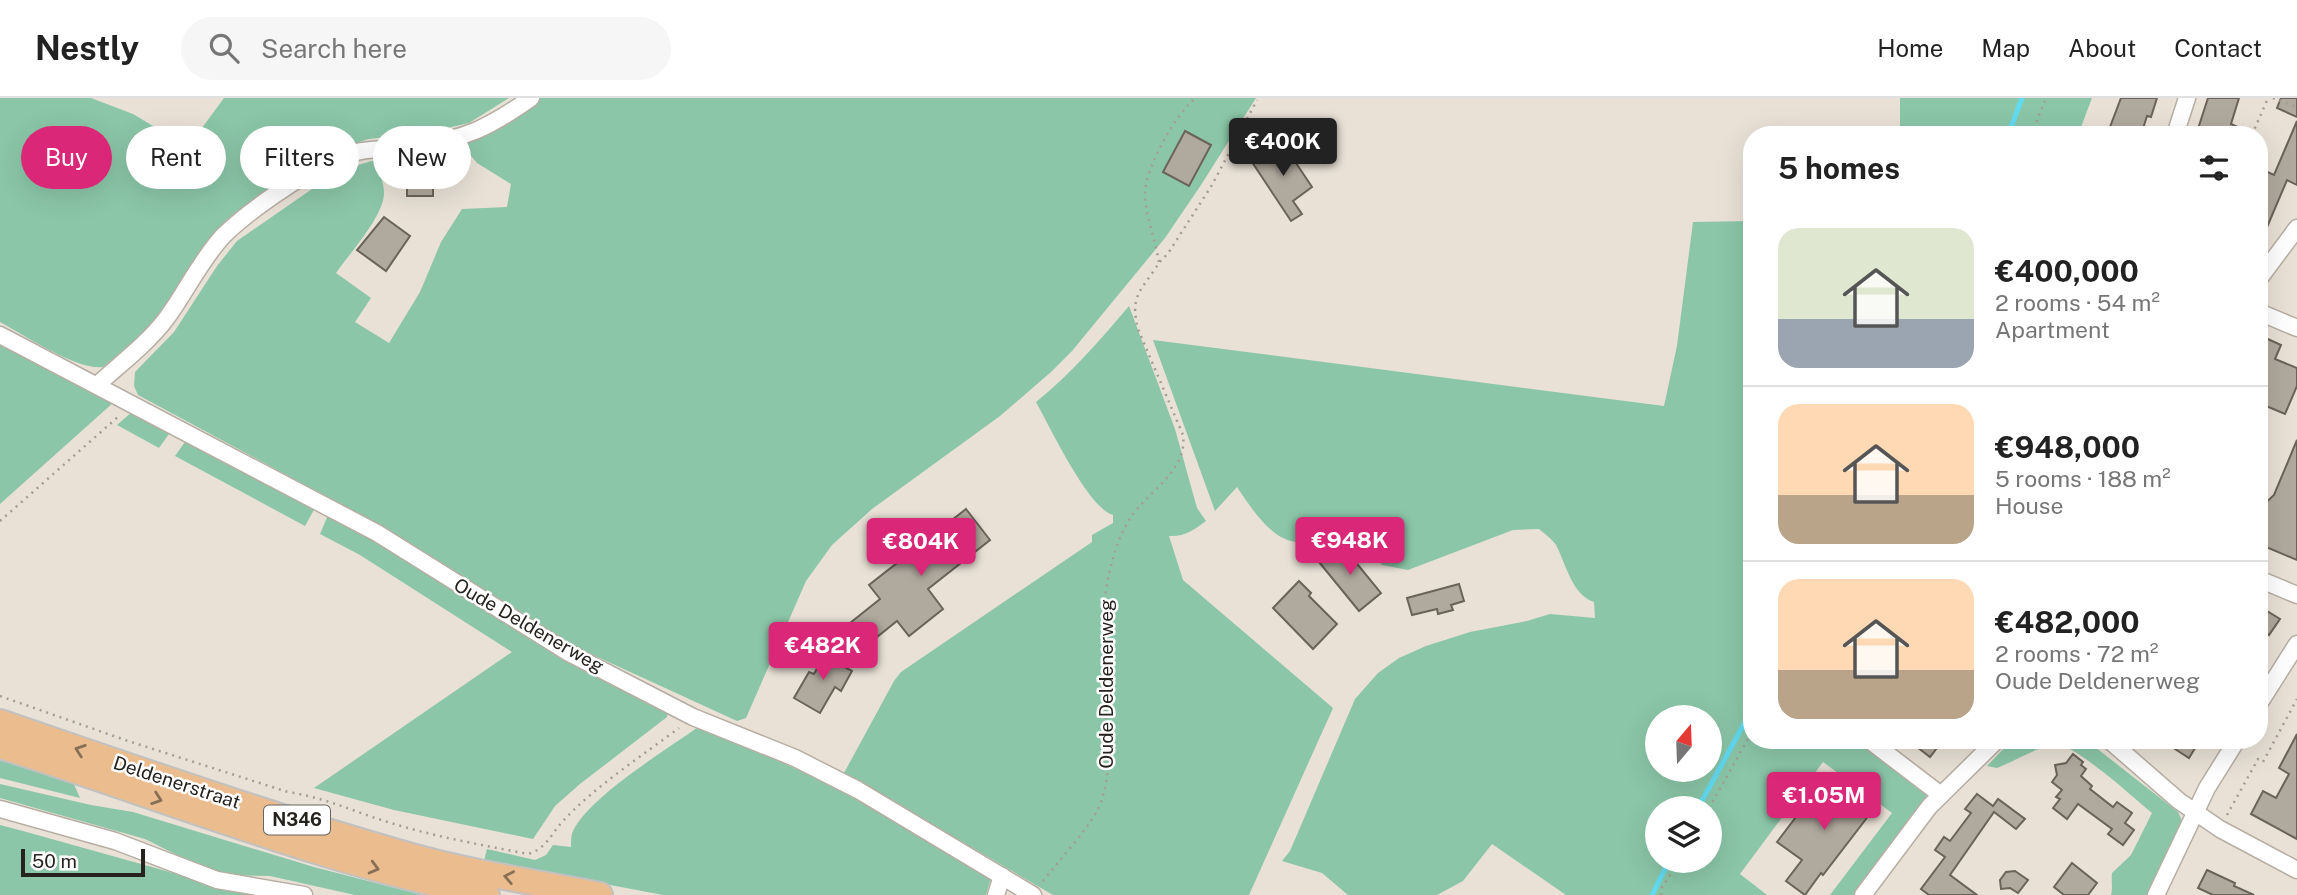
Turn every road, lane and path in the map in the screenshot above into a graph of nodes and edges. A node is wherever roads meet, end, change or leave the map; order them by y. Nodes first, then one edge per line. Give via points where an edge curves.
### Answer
1 (531, 98) edge
2 (1196, 98) edge
3 (2046, 98) edge
4 (2187, 98) edge
5 (2271, 98) edge
6 (1257, 100) dead end
7 (2297, 107) edge
8 (2035, 126) edge
9 (2178, 126) edge
10 (2257, 126) edge
11 (2297, 228) edge
12 (1158, 262) junction
13 (2268, 263) edge
14 (2268, 316) edge
15 (2297, 328) edge
16 (0, 335) edge
17 (97, 385) junction
18 (132, 405) junction
19 (0, 521) edge
20 (2268, 583) edge
21 (2297, 595) edge
22 (2297, 644) edge
23 (2268, 690) edge
24 (0, 696) edge
25 (2297, 699) edge
26 (693, 717) junction
27 (0, 722) edge
28 (0, 746) edge
29 (1743, 748) edge
30 (1881, 749) edge
31 (1988, 749) edge
32 (2119, 749) edge
33 (2231, 749) edge
34 (1941, 795) junction
35 (1716, 796) edge
36 (0, 809) edge
37 (2196, 812) junction
38 (2220, 828) junction
39 (2297, 870) edge
40 (1672, 873) edge
41 (1002, 876) junction
42 (1868, 892) edge
43 (304, 895) edge
44 (487, 895) edge
45 (600, 895) edge
46 (996, 895) edge
47 (1033, 895) edge
48 (1661, 895) edge
49 (2156, 895) edge

1 - 17 street via 472,133 417,146 354,153 334,159 300,180 224,235 165,320
2 - 12 path via 1179,114 1148,175 1146,201
3 - 8 path
4 - 9 street
5 - 7 path
5 - 10 path
6 - 12 path, Oude Deldenerweg via 1212,186
11 - 13 street
12 - 47 path, Oude Deldenerweg via 1140,288 1134,315 1183,435 1184,450 1178,464 1131,517 1108,576 1103,620 1109,758 1101,799 1088,824
14 - 15 street
16 - 17 street, Oude Deldenerweg
17 - 18 street, Oude Deldenerweg
18 - 19 path
18 - 26 street, Oude Deldenerweg via 377,533 569,653
20 - 21 street
22 - 23 street
24 - 26 path via 388,823 528,854 547,844 571,811
25 - 38 path
26 - 41 street, Oude Deldenerweg via 825,773
45 -> 27 main road, Deldenerstraat / N346 via 409,855
28 -> 44 main road, Deldenerstraat / N346 via 253,832
29 - 35 path
30 - 34 street
31 - 34 street
32 - 37 street
33 - 37 street
34 - 42 street
36 - 43 street via 115,841 217,880
37 - 38 street
37 - 49 street
38 - 39 street
40 - 48 path
41 - 46 street
41 - 47 street, Oude Deldenerweg

